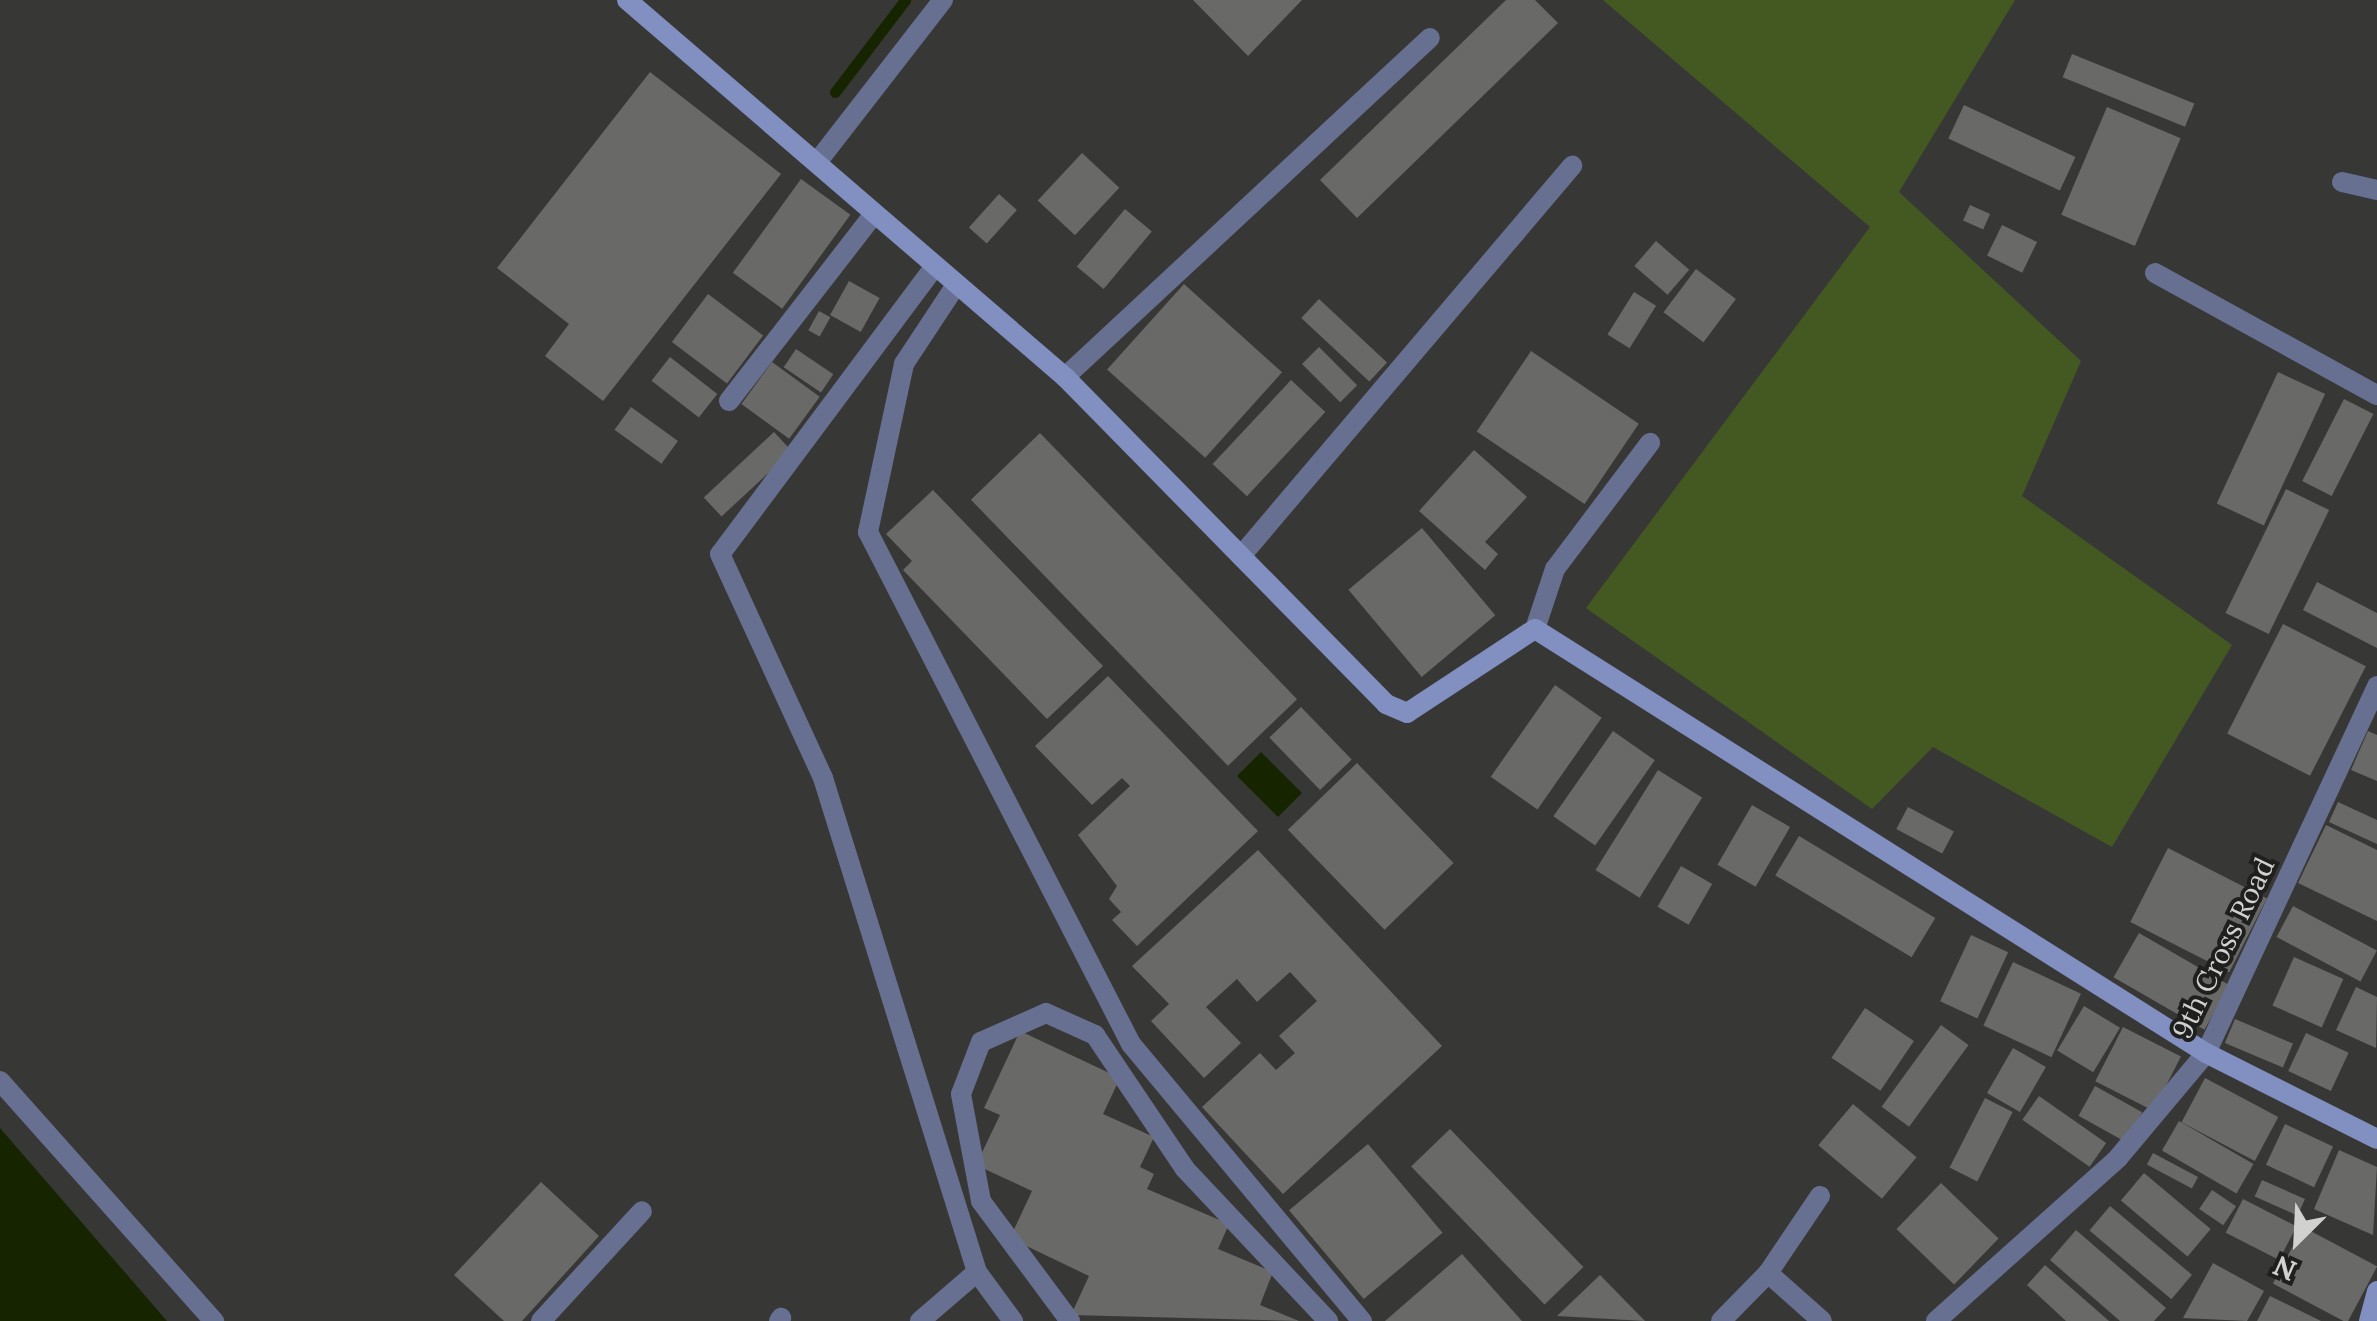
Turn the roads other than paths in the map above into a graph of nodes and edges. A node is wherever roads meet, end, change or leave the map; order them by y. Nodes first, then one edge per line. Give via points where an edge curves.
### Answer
1 (627, 0) edge
2 (942, 0) edge
3 (1430, 38) dead end
4 (818, 161) junction
5 (1572, 166) dead end
6 (2342, 182) dead end
7 (2377, 190) edge
8 (874, 214) junction
9 (935, 266) junction
10 (2155, 273) dead end
11 (956, 285) junction
12 (1065, 377) junction
13 (2377, 395) edge
14 (729, 401) dead end
15 (1650, 443) dead end
16 (1241, 556) junction
17 (1536, 629) junction
18 (2377, 686) edge
19 (2206, 1053) junction
20 (0, 1082) edge
21 (2377, 1139) edge
22 (1820, 1196) dead end
23 (642, 1211) dead end
24 (977, 1272) junction
25 (1768, 1273) junction
26 (2376, 1296) edge
27 (214, 1321) edge
28 (541, 1321) edge
29 (920, 1321) edge
30 (1013, 1321) edge
31 (1070, 1321) edge
32 (1328, 1321) edge
33 (1362, 1321) edge
34 (1721, 1321) edge
35 (1822, 1321) edge
36 (1936, 1321) edge
37 (2369, 1321) edge

1 - 4 street
2 - 4 street
3 - 12 street
4 - 8 street
5 - 16 street
6 - 7 street
8 - 9 street
8 - 14 street
9 - 11 street
9 - 24 street via 720,554 823,778
10 - 13 street
11 - 12 street
11 - 33 street via 904,364 868,532 1131,1044
12 - 16 street
15 - 17 street via 1555,569
16 - 17 street via 1386,704 1406,713
17 - 19 street
18 - 19 street, 9th Cross Road
19 - 21 street
19 - 36 street, 9th Cross Road via 2118,1158
20 - 27 street
22 - 25 street
23 - 28 street
24 - 29 street
24 - 30 street
25 - 34 street
25 - 35 street
26 - 37 street
31 - 32 street via 981,1201 962,1094 981,1042 1046,1013 1095,1035 1185,1169

